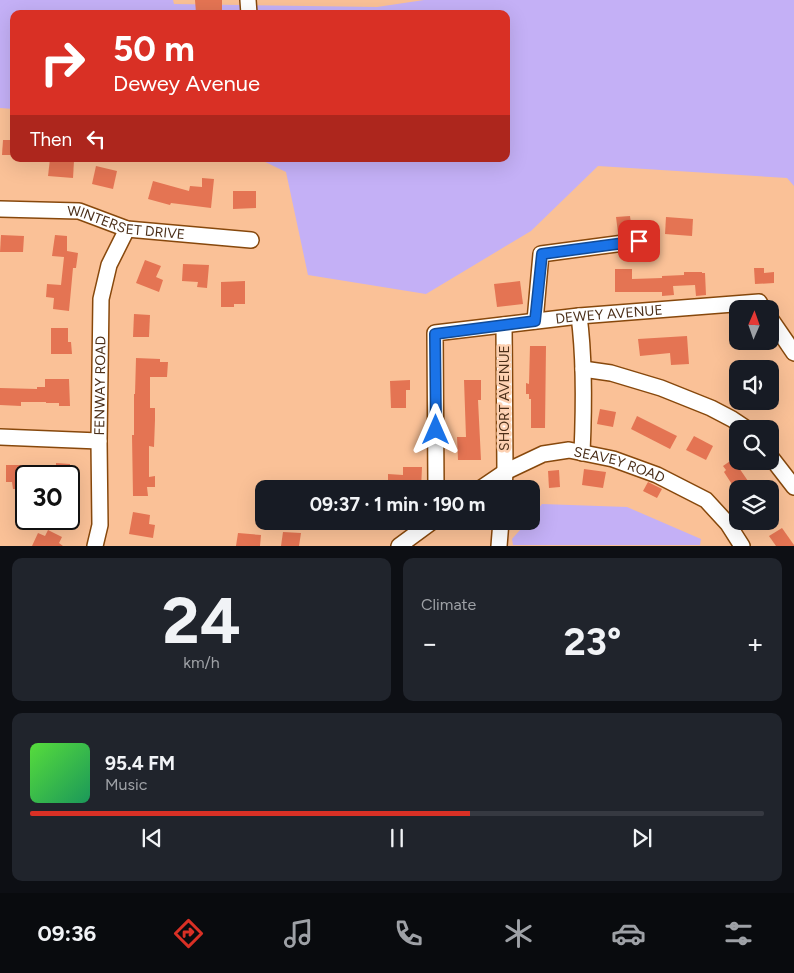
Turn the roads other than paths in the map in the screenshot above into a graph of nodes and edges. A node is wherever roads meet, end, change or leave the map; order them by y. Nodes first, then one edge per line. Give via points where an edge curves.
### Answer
1 (0, 209) edge
2 (127, 229) junction
3 (251, 240) dead end
4 (639, 241) dead end
5 (729, 308) edge
6 (579, 316) junction
7 (535, 321) junction
8 (504, 325) junction
9 (779, 331) edge
10 (794, 353) edge
11 (583, 369) junction
12 (735, 420) edge
13 (0, 437) edge
14 (99, 441) junction
15 (582, 453) junction
16 (779, 468) edge
17 (505, 472) junction
18 (436, 480) edge
19 (493, 480) edge
20 (505, 480) edge
21 (794, 487) edge
22 (421, 530) edge
23 (500, 530) edge
24 (95, 546) edge
25 (399, 546) edge
26 (499, 546) edge
27 (742, 546) edge

1 - 2 street, WINTERSET DRIVE via 79,211
2 - 3 street, WINTERSET DRIVE
2 - 14 street, FENWAY ROAD via 109,265 101,299
4 - 7 street via 542,254
5 - 6 street, DEWEY AVENUE
6 - 7 street, DEWEY AVENUE
6 - 11 street
7 - 8 street, DEWEY AVENUE
8 - 17 street, SHORT AVENUE
8 - 18 street, DEWEY AVENUE via 435,334
9 - 10 street
11 - 12 street via 611,373 662,388
11 - 15 street
13 - 14 street
14 - 24 street, FENWAY ROAD via 100,525
15 - 17 street, SEAVEY ROAD via 570,450 543,454
15 - 27 street, SEAVEY ROAD via 613,459 657,475 706,500 728,524
16 - 21 street
17 - 19 street, SEAVEY ROAD
17 - 20 street, SHORT AVENUE
22 - 25 street
23 - 26 street

